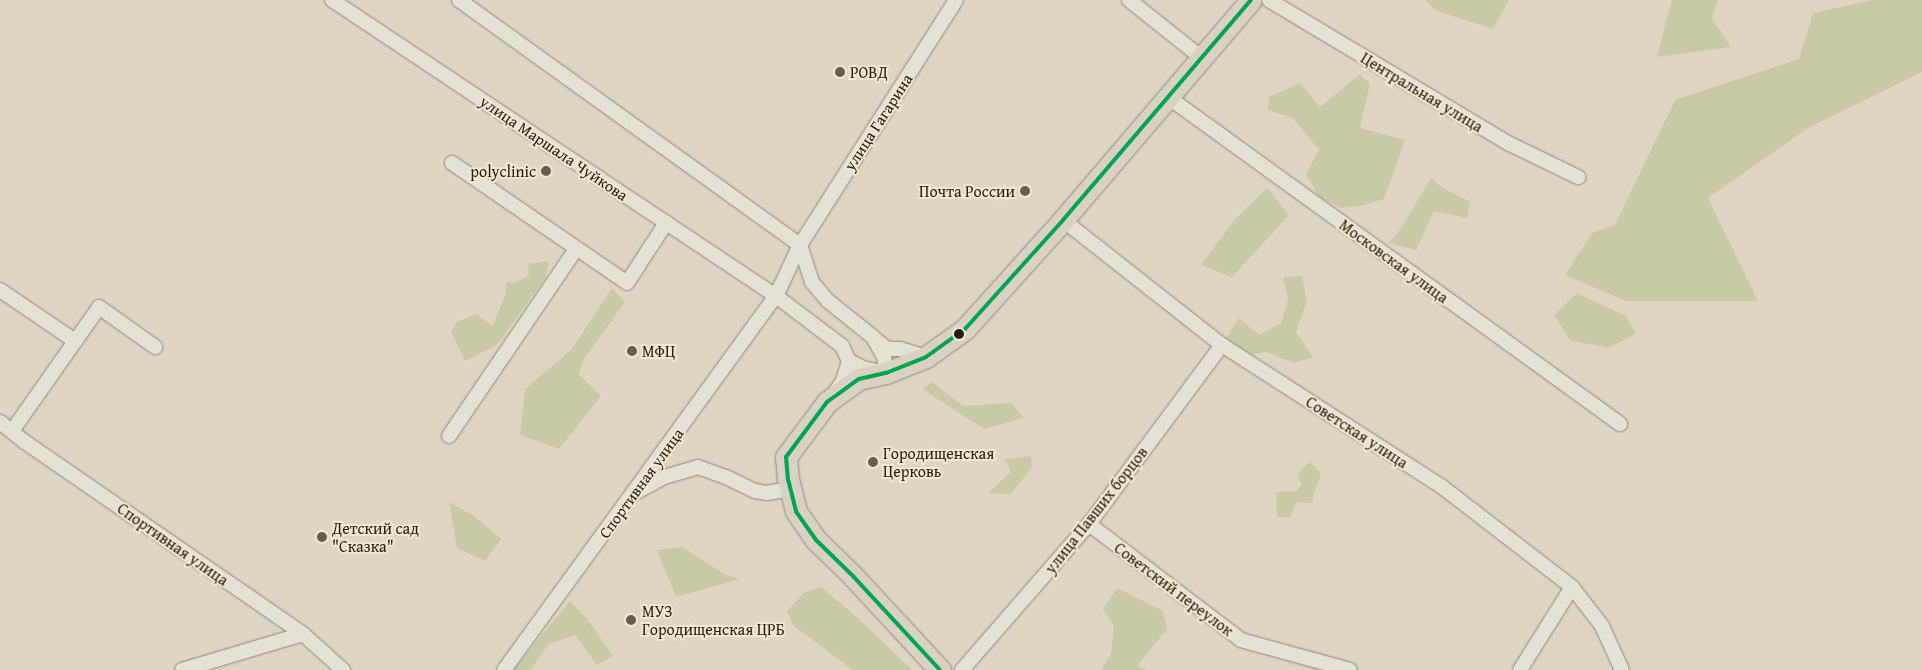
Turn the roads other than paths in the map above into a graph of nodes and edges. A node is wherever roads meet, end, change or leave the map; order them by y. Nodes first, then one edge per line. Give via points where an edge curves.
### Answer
1 (332, 0) edge
2 (459, 0) edge
3 (956, 0) edge
4 (1129, 0) edge
5 (1251, 0) edge
6 (1269, 0) edge
7 (1202, 58) junction
8 (1168, 97) junction
9 (452, 163) dead end
10 (1578, 177) dead end
11 (1062, 220) junction
12 (666, 223) junction
13 (800, 245) junction
14 (576, 249) junction
15 (0, 290) edge
16 (776, 296) junction
17 (873, 337) junction
18 (75, 341) junction
19 (1222, 345) junction
20 (155, 346) dead end
21 (926, 357) junction
22 (848, 361) junction
23 (886, 373) junction
24 (827, 402) junction
25 (0, 422) edge
26 (1620, 424) dead end
27 (12, 431) junction
28 (449, 436) dead end
29 (790, 489) junction
30 (634, 493) junction
31 (1089, 524) junction
32 (1572, 587) junction
33 (303, 634) junction
34 (182, 670) edge
35 (343, 670) edge
36 (504, 670) edge
37 (940, 670) edge
38 (962, 670) edge
39 (1350, 670) edge
40 (1520, 670) edge
41 (1622, 670) edge

1 - 12 street, улица Маршала Чуйкова
2 - 13 street
3 - 13 street, улица Гагарина
4 - 7 street
5 - 7 main road
6 - 10 street, Центральная улица via 1510,144
7 - 8 main road
8 - 11 main road
8 - 26 street, Московская улица
9 - 14 street
11 - 19 street, Советская улица
11 - 21 main road via 965,329
12 - 14 street via 626,282
12 - 16 street, улица Маршала Чуйкова
13 - 16 street, улица Гагарина
13 - 17 street via 812,282 828,301
14 - 28 street
15 - 18 street
16 - 22 street, улица Маршала Чуйкова via 842,346
16 - 30 street, Спортивная улица
17 - 21 street via 887,349 900,349
17 - 23 street via 884,357
18 - 20 street via 99,307
18 - 27 street
19 - 31 street, улица Павших борцов
19 - 32 street, Советская улица via 1441,486
21 - 23 main road
22 - 23 street
22 - 24 street via 843,381
23 - 24 main road via 858,379
24 - 29 main road via 786,457
25 - 27 street, Спортивная улица
27 - 33 street, Спортивная улица
29 - 30 street via 766,493 755,491 698,467 664,477
29 - 37 main road via 796,511 816,540
30 - 36 street, Спортивная улица
31 - 38 street, улица Павших борцов
31 - 39 street, Советский переулок via 1241,640
32 - 40 street
32 - 41 street, Советская улица via 1602,626
33 - 34 street
33 - 35 street, Спортивная улица

